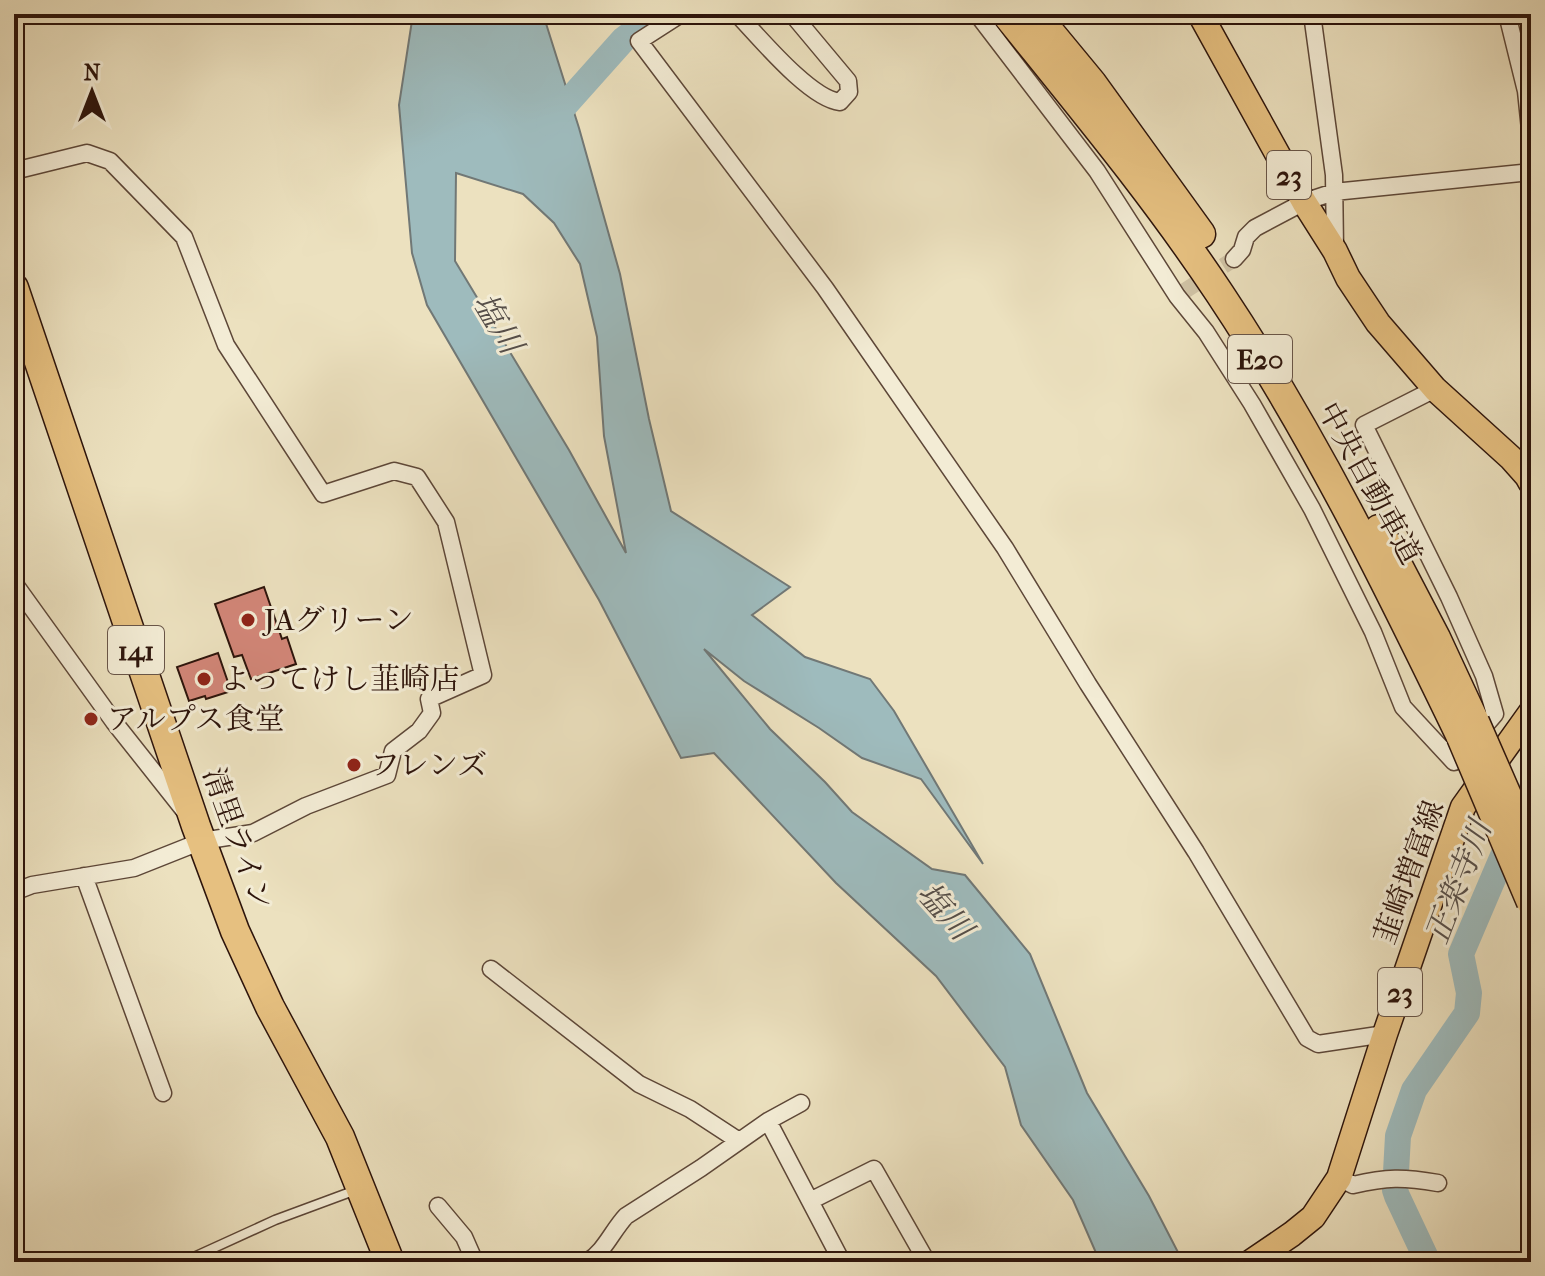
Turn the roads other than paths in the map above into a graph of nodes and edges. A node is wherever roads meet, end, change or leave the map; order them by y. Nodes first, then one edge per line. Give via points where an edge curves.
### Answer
1 (681, 14) edge
2 (737, 14) edge
3 (792, 14) edge
4 (977, 14) edge
5 (1006, 14) edge
6 (1035, 14) edge
7 (1200, 14) edge
8 (1312, 14) edge
9 (1507, 14) edge
10 (1531, 139) edge
11 (14, 171) edge
12 (1531, 172) edge
13 (1334, 192) junction
14 (1304, 202) junction
15 (1335, 251) junction
16 (1234, 259) tunnel mouth
17 (14, 288) edge
18 (1435, 389) junction
19 (1531, 483) edge
20 (14, 583) edge
21 (1531, 712) edge
22 (1468, 730) junction
23 (199, 834) junction
24 (1531, 850) edge
25 (84, 876) junction
26 (14, 892) edge
27 (1531, 902) edge
28 (491, 969) dead end
29 (1385, 1034) junction
30 (163, 1093) dead end
31 (801, 1103) dead end
32 (768, 1121) junction
33 (739, 1141) junction
34 (1339, 1178) junction
35 (1438, 1183) dead end
36 (361, 1188) junction
37 (810, 1201) junction
38 (438, 1206) dead end
39 (1254, 1260) edge
40 (183, 1262) edge
41 (390, 1262) edge
42 (475, 1262) edge
43 (587, 1262) edge
44 (842, 1262) edge
45 (927, 1262) edge

1 - 29 street via 639,41 825,288 1005,548 1307,1038 1318,1044
2 - 3 street via 805,83 840,102 849,92 848,81
4 - 18 street via 1097,171 1245,392 1312,509 1373,632 1403,707 1454,762 1495,714 1449,597 1364,425
5 - 22 highway, 中央自動車道 / E20 via 1109,141 1221,296 1309,439
6 - 22 highway, 中央自動車道 / E20 via 1148,159 1266,333 1398,562 1436,638
7 - 14 main road, 23
8 - 13 street
9 - 10 street via 1526,91
11 - 23 street via 87,153 110,161 184,237 226,345 323,494 394,471 417,477 446,522 483,675 429,699 432,713 393,751 387,775 253,833
12 - 13 street
13 - 14 street
13 - 15 street
14 - 15 main road, 23
14 - 16 street via 1255,228
15 - 18 main road, 23 via 1378,323
17 - 23 highway, 清里ライン / 141
18 - 19 main road, 23
20 - 23 street
21 - 29 main road, 韮崎増富線 / 23 via 1463,807
22 - 24 highway, 中央自動車道 / E20, bridge
22 - 27 highway, 中央自動車道 / E20, bridge
23 - 25 street via 134,868
23 - 36 highway, 清里ライン / 141 via 257,980 340,1137
25 - 26 street
25 - 30 street
28 - 33 street via 639,1084
29 - 34 main road, 韮崎増富線 / 23
31 - 32 street
32 - 33 street
32 - 37 street
33 - 43 street via 626,1216
34 - 35 street via 1353,1185 1406,1178
34 - 39 main road, 韮崎増富線 / 23 via 1313,1217
36 - 40 lane
36 - 41 highway, 清里ライン / 141
37 - 44 street
37 - 45 street via 874,1169
38 - 42 street via 464,1237

